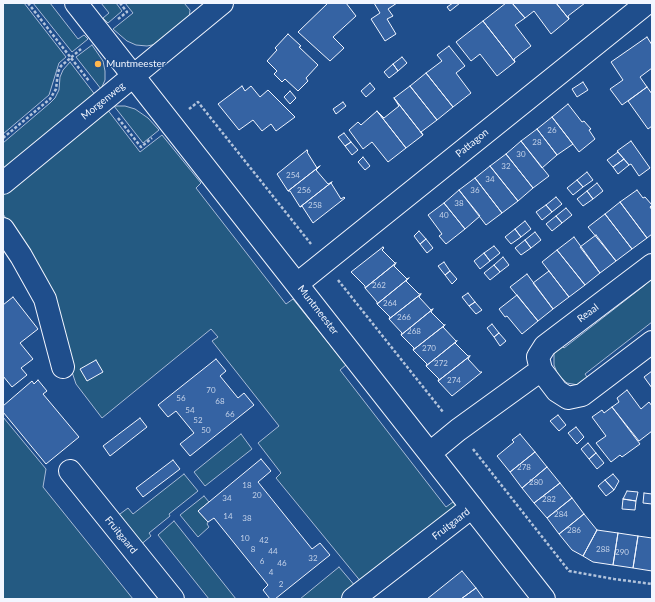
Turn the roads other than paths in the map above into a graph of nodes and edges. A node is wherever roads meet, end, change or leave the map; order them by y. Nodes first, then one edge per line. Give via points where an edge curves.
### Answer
1 (76, 3) edge
2 (222, 3) edge
3 (647, 3) edge
4 (133, 76) junction
5 (3, 184) edge
6 (3, 230) edge
7 (652, 266) edge
8 (297, 284) junction
9 (652, 342) edge
10 (63, 367) dead end
11 (541, 370) junction
12 (430, 453) junction
13 (70, 471) dead end
14 (472, 507) junction
15 (173, 599) edge
16 (353, 599) edge
17 (544, 599) edge

1 - 4 street, Muntmeester
2 - 4 street, Morgenweg
3 - 8 street, Pattagon
4 - 5 street, Morgenweg
4 - 8 street, Muntmeester
6 - 10 street via 21,256 45,300
7 - 11 street, Reaal via 546,346 538,357
8 - 12 street, Muntmeester
9 - 11 street via 582,395 568,398 557,391
11 - 12 street
12 - 14 street, Muntmeester
13 - 15 street, Fruitgaard
14 - 16 street, Fruitgaard
14 - 17 street, Muntmeester

